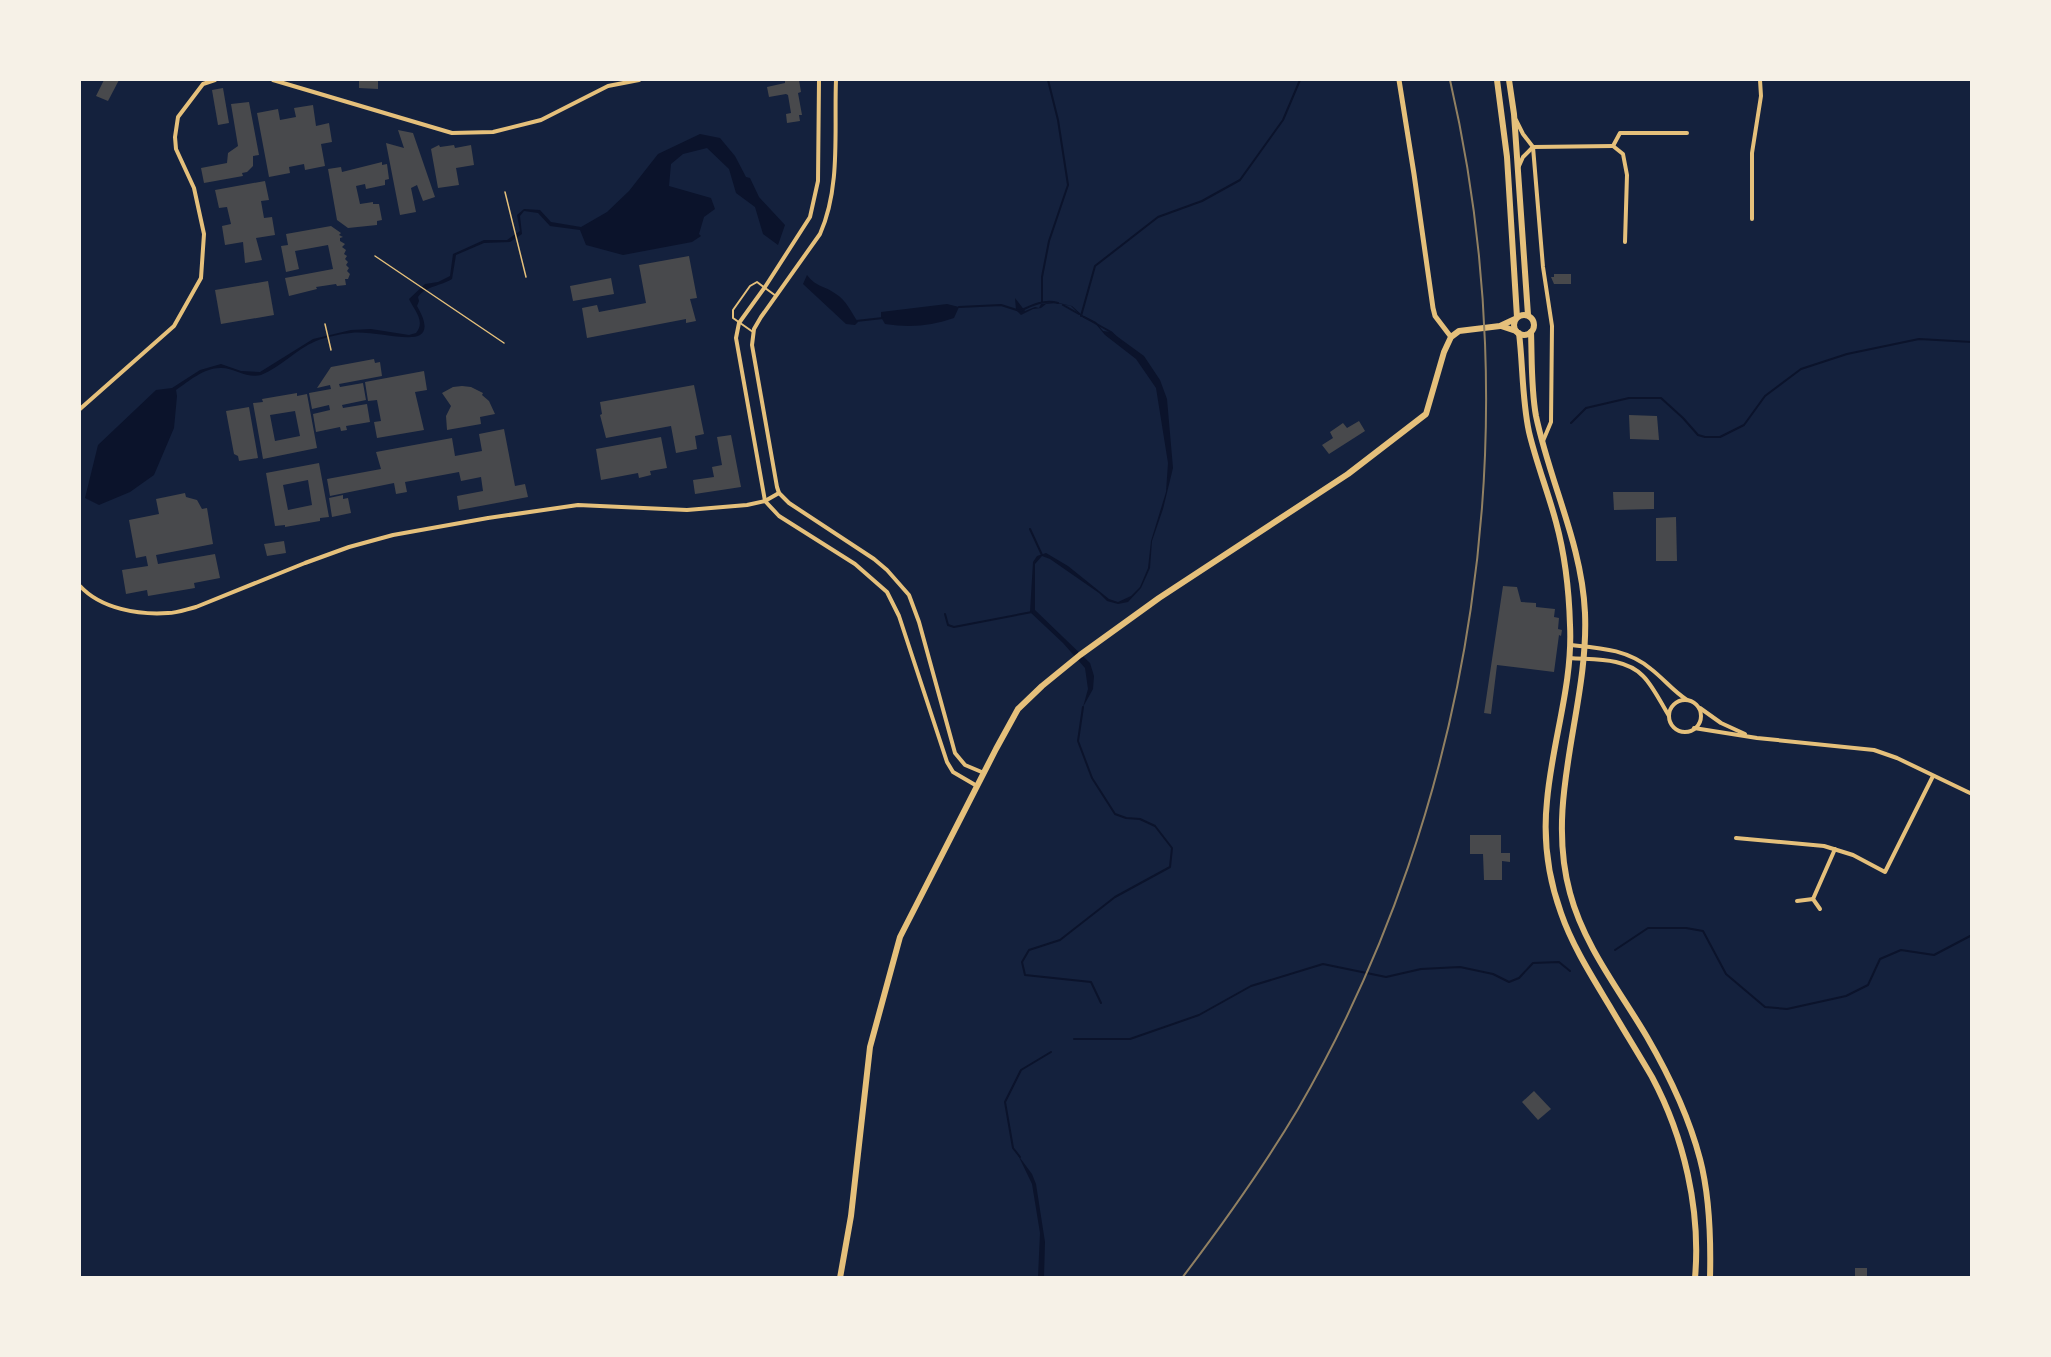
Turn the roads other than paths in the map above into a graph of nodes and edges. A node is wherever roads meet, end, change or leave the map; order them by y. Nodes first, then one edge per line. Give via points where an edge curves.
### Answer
1 (215, 80) edge
2 (273, 80) edge
3 (639, 80) edge
4 (819, 80) edge
5 (836, 80) edge
6 (1399, 80) edge
7 (1497, 80) edge
8 (1509, 80) edge
9 (1760, 80) edge
10 (1514, 114) junction
11 (1687, 133) dead end
12 (1613, 146) junction
13 (1533, 147) junction
14 (1518, 168) junction
15 (1752, 219) dead end
16 (1625, 242) dead end
17 (765, 288) junction
18 (777, 297) junction
19 (1528, 315) junction
20 (1516, 318) junction
21 (739, 323) junction
22 (1500, 326) junction
23 (753, 332) junction
24 (1517, 332) junction
25 (1531, 332) junction
26 (1452, 337) junction
27 (80, 409) edge
28 (1543, 441) junction
29 (779, 492) junction
30 (765, 501) junction
31 (80, 586) edge
32 (1570, 645) junction
33 (1586, 647) junction
34 (1569, 658) junction
35 (1585, 659) junction
36 (1687, 700) junction
37 (1697, 706) junction
38 (1669, 716) junction
39 (1694, 728) junction
40 (1752, 737) junction
41 (985, 773) junction
42 (1933, 776) junction
43 (978, 787) junction
44 (1971, 794) edge
45 (1736, 838) dead end
46 (1835, 849) junction
47 (1813, 899) junction
48 (1797, 901) dead end
49 (1820, 909) dead end
50 (840, 1278) edge
51 (1695, 1278) edge
52 (1710, 1278) edge

1 - 27 street via 203,84 178,117 175,137 176,149 194,188 204,234 201,278 174,326
2 - 3 street via 452,133 493,132 541,120 608,87
4 - 17 street via 818,181 813,206
5 - 18 street via 830,208 820,234
6 - 26 street via 1433,309
7 - 20 main road via 1507,157
8 - 10 main road
9 - 15 street via 1752,153
10 - 13 street
10 - 14 main road
11 - 12 street via 1620,133
12 - 13 street
12 - 16 street via 1623,154 1627,176
13 - 14 street
13 - 28 street via 1552,326 1551,422
14 - 19 main road
17 - 18 lane
17 - 21 street
17 - 21 lane via 757,282 750,286 733,310 733,318
18 - 23 street
19 - 20 main road
19 - 25 main road via 1534,323
20 - 22 main road
20 - 24 main road
21 - 23 lane
21 - 30 street via 736,338
22 - 24 main road
22 - 26 main road via 1468,329
23 - 29 street via 757,379
24 - 25 main road
24 - 32 main road via 1529,434 1564,561
25 - 28 main road via 1534,400
26 - 41 main road via 1443,352 1426,414 1348,474 1160,598 1042,686 1018,709
28 - 33 main road via 1579,563
29 - 30 street
29 - 41 street via 789,503 887,570 909,595 955,753 964,765
30 - 31 street via 687,510 578,505 393,535 349,547 196,607 170,613 131,612 100,600
30 - 43 street via 779,516 855,564 887,592 899,616 947,762 953,772
32 - 33 street
32 - 34 main road
33 - 35 main road
33 - 36 street via 1635,657
34 - 35 street
34 - 51 main road via 1546,804 1549,872 1572,939 1653,1078 1673,1124 1694,1211
35 - 38 street via 1626,665 1643,675
35 - 52 main road via 1562,806 1565,874 1576,913 1673,1088 1698,1150 1708,1201
36 - 37 street
36 - 38 street via 1677,702
37 - 39 street via 1700,720
37 - 40 street via 1721,723
38 - 39 street via 1677,729
39 - 40 street
40 - 42 street via 1874,750
41 - 43 main road
42 - 44 street
42 - 46 street via 1885,872
43 - 50 main road via 900,937 870,1047
45 - 46 street
46 - 47 street
47 - 48 street
47 - 49 street

